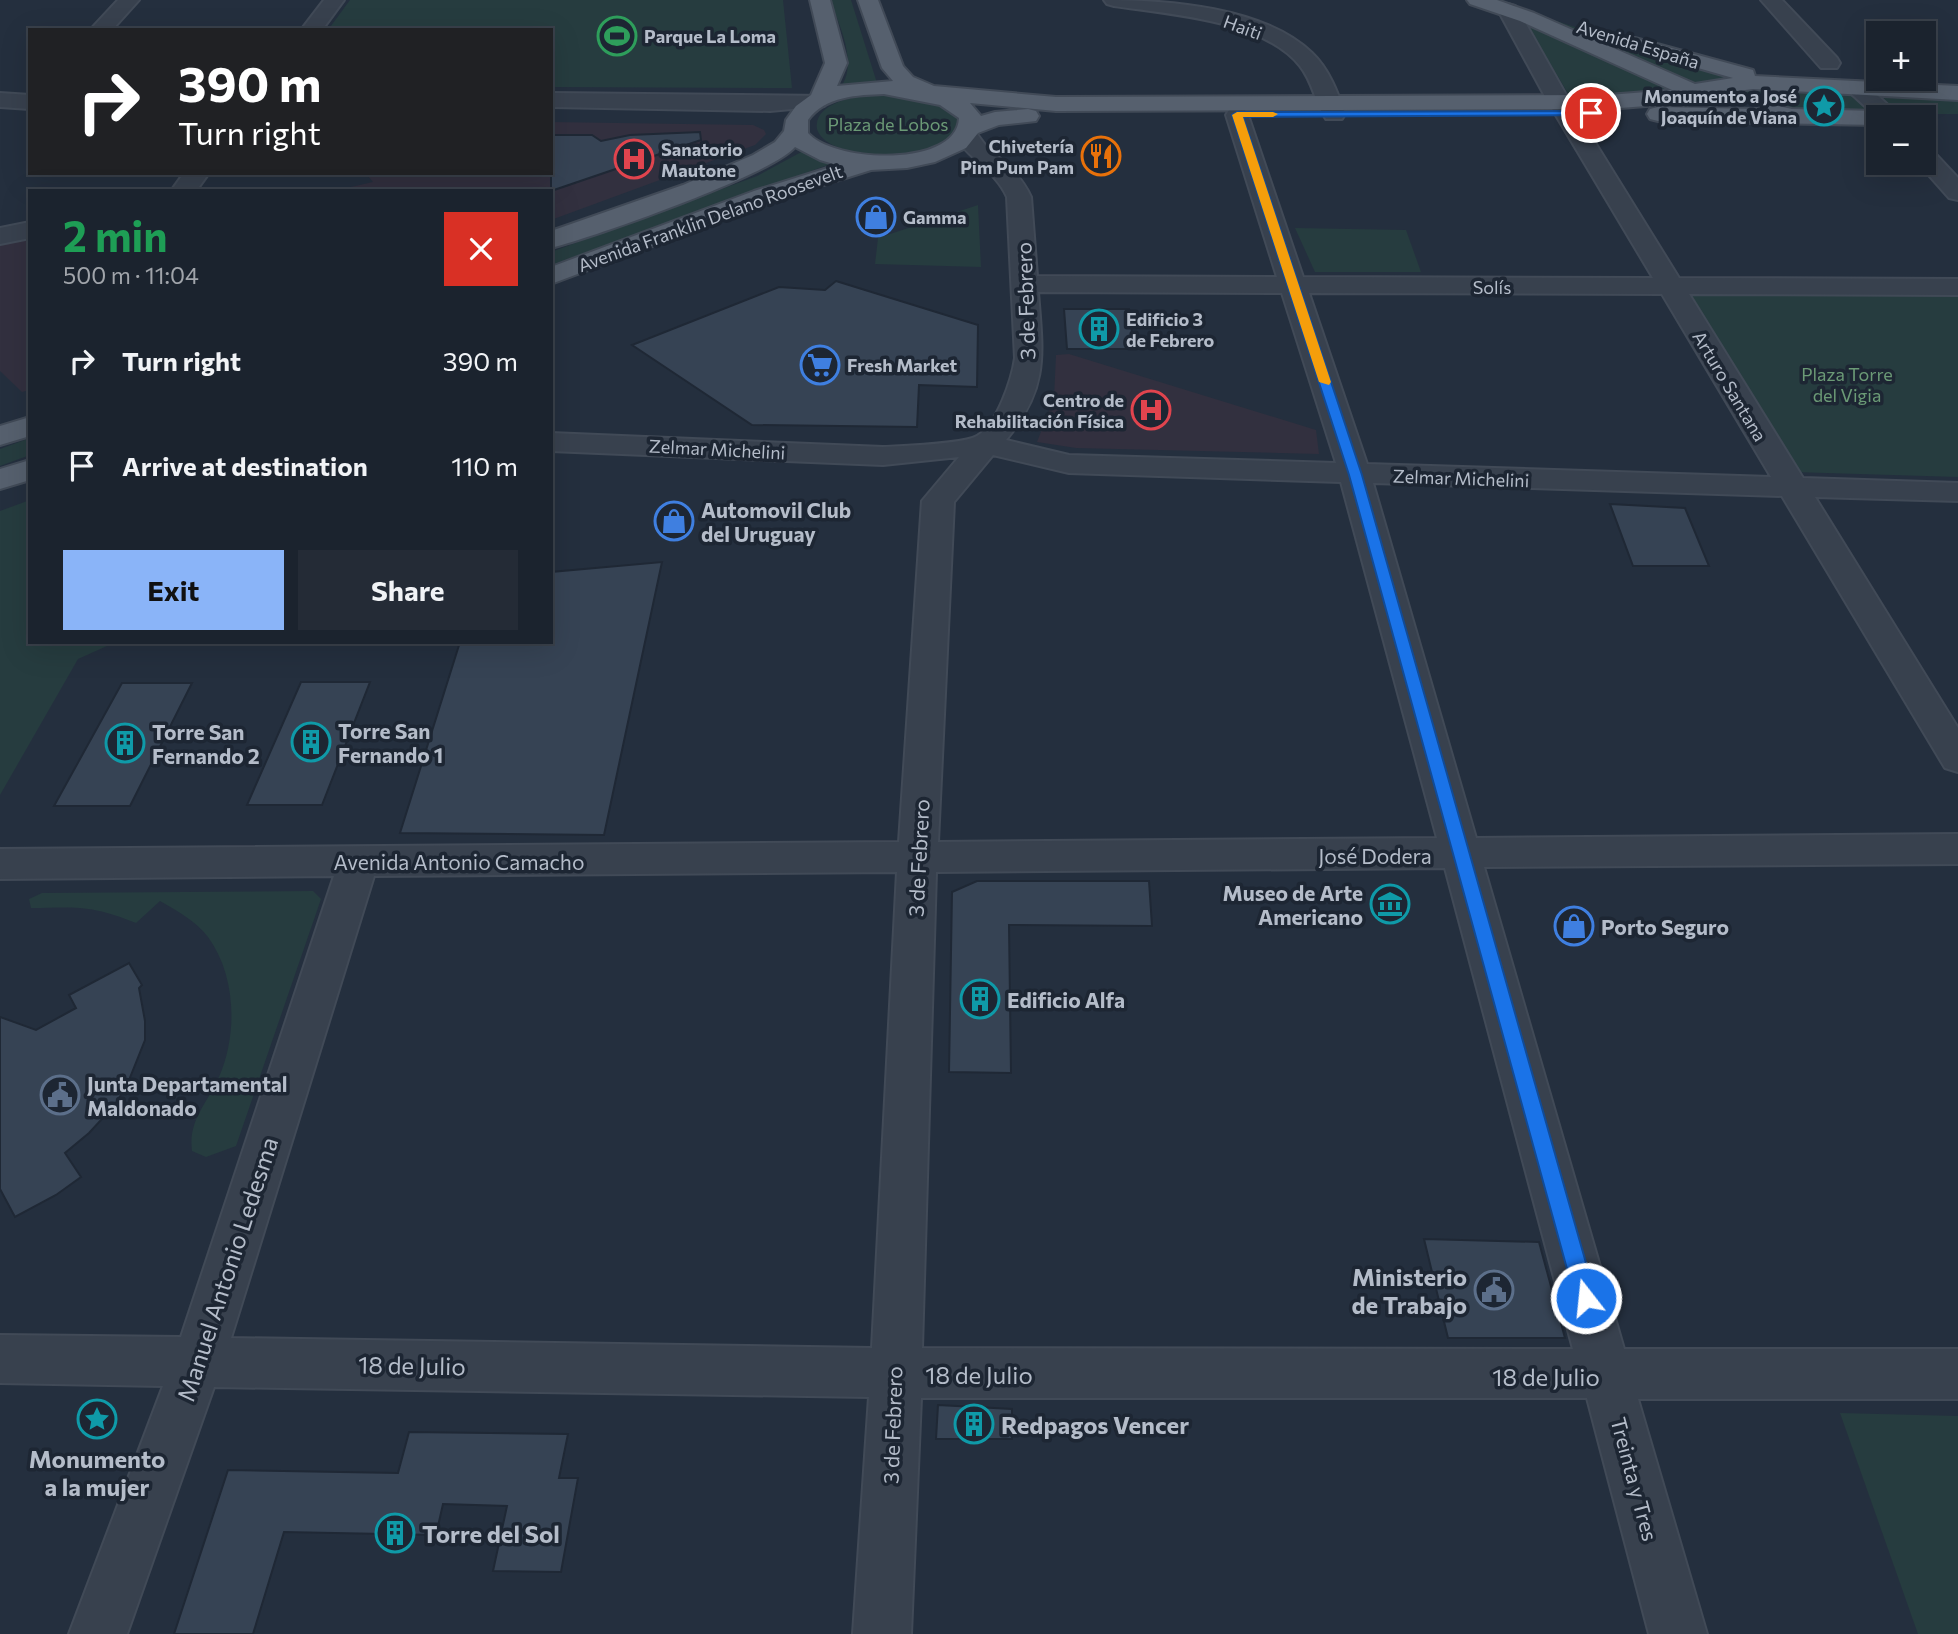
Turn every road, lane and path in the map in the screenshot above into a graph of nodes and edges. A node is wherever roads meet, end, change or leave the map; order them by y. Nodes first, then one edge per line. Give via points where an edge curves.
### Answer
1 (129, 0) edge
2 (334, 0) edge
3 (820, 0) edge
4 (869, 0) edge
5 (1114, 0) edge
6 (1477, 0) edge
7 (1771, 0) edge
8 (1518, 4) edge
9 (102, 28) edge
10 (313, 28) edge
11 (1829, 63) dead end
12 (1771, 81) junction
13 (1856, 89) junction
14 (1693, 92) junction
15 (931, 93) junction
16 (1958, 93) edge
17 (0, 100) edge
18 (553, 100) edge
19 (818, 100) junction
20 (28, 102) edge
21 (1875, 105) edge
22 (1562, 108) junction
23 (1332, 109) junction
24 (553, 111) edge
25 (1237, 115) junction
26 (1792, 116) junction
27 (1866, 118) edge
28 (795, 129) junction
29 (967, 132) junction
30 (869, 163) junction
31 (1936, 168) edge
32 (195, 175) edge
33 (185, 189) edge
34 (1958, 193) edge
35 (28, 230) edge
36 (0, 236) edge
37 (553, 239) edge
38 (553, 275) edge
39 (1026, 285) junction
40 (1294, 287) junction
41 (1670, 287) junction
42 (1958, 287) edge
43 (28, 426) edge
44 (0, 436) edge
45 (553, 442) edge
46 (984, 444) junction
47 (883, 456) junction
48 (28, 471) edge
49 (1356, 475) junction
50 (0, 480) edge
51 (1793, 489) junction
52 (1958, 492) edge
53 (937, 501) junction
54 (1958, 759) edge
55 (1958, 849) edge
56 (1462, 854) junction
57 (917, 857) junction
58 (359, 862) junction
59 (0, 864) edge
60 (0, 1359) edge
61 (198, 1361) junction
62 (895, 1373) junction
63 (1958, 1374) edge
64 (1607, 1376) junction
65 (98, 1634) edge
66 (882, 1634) edge
67 (1678, 1634) edge

1 - 9 street
2 - 10 street
3 - 19 main road via 836,63
4 - 15 main road via 893,68 905,82
5 - 23 street, Haiti via 1204,14 1275,39 1303,57 1323,83
6 - 8 main road, Avenida España
7 - 11 street
8 - 12 main road, Avenida España via 1683,60
8 - 14 main road, Avenida España
8 - 22 street, Arturo Santana
12 - 13 main road
12 - 14 main road
13 - 16 main road
13 - 21 street
14 - 22 main road
14 - 26 main road
15 - 19 main road via 884,87
15 - 23 main road via 1056,104
15 - 29 main road via 965,110 970,120
17 - 20 street
18 - 19 street via 770,104
19 - 28 main road, Avenida Franklin Delano Roosevelt via 800,115
22 - 23 main road
22 - 26 main road
22 - 41 street, Arturo Santana
23 - 25 main road
24 - 28 street via 759,115
25 - 29 main road via 1030,116 995,119
25 - 40 street, Treinta y Tres
26 - 27 main road
28 - 30 main road via 813,149
28 - 37 main road, Avenida Franklin Delano Roosevelt via 783,147 761,160
29 - 30 main road via 945,150 925,157
29 - 39 street, 3 de Febrero via 978,154 1016,187
30 - 38 main road, Avenida Franklin Delano Roosevelt via 763,196
31 - 34 street
32 - 33 street
35 - 36 street
39 - 40 street, Solís
39 - 46 street, 3 de Febrero via 1026,381 1006,421
40 - 41 street, Solís
40 - 49 street, Treinta y Tres
41 - 42 street, Solís
41 - 51 street, Arturo Santana
43 - 44 main road
45 - 47 street, Zelmar Michelini
46 - 47 street, Zelmar Michelini
46 - 49 street, Zelmar Michelini via 1069,464
46 - 53 street, 3 de Febrero
47 - 53 street via 902,466
48 - 50 main road
49 - 51 street, Zelmar Michelini
49 - 56 street, Treinta y Tres
51 - 52 street, Zelmar Michelini
51 - 54 street, Arturo Santana
53 - 57 street, 3 de Febrero
55 - 56 street, José Dodera
56 - 57 street, José Dodera
56 - 64 street, Treinta y Tres
57 - 58 street, Avenida Antonio Camacho
57 - 62 street, 3 de Febrero
58 - 59 street, Avenida Antonio Camacho
58 - 61 street, Manuel Antonio Ledesma
60 - 61 street, 18 de Julio
61 - 62 street, 18 de Julio
61 - 65 street, Manuel Antonio Ledesma
62 - 64 street, 18 de Julio
62 - 66 street, 3 de Febrero
63 - 64 street, 18 de Julio
64 - 67 street, Treinta y Tres

